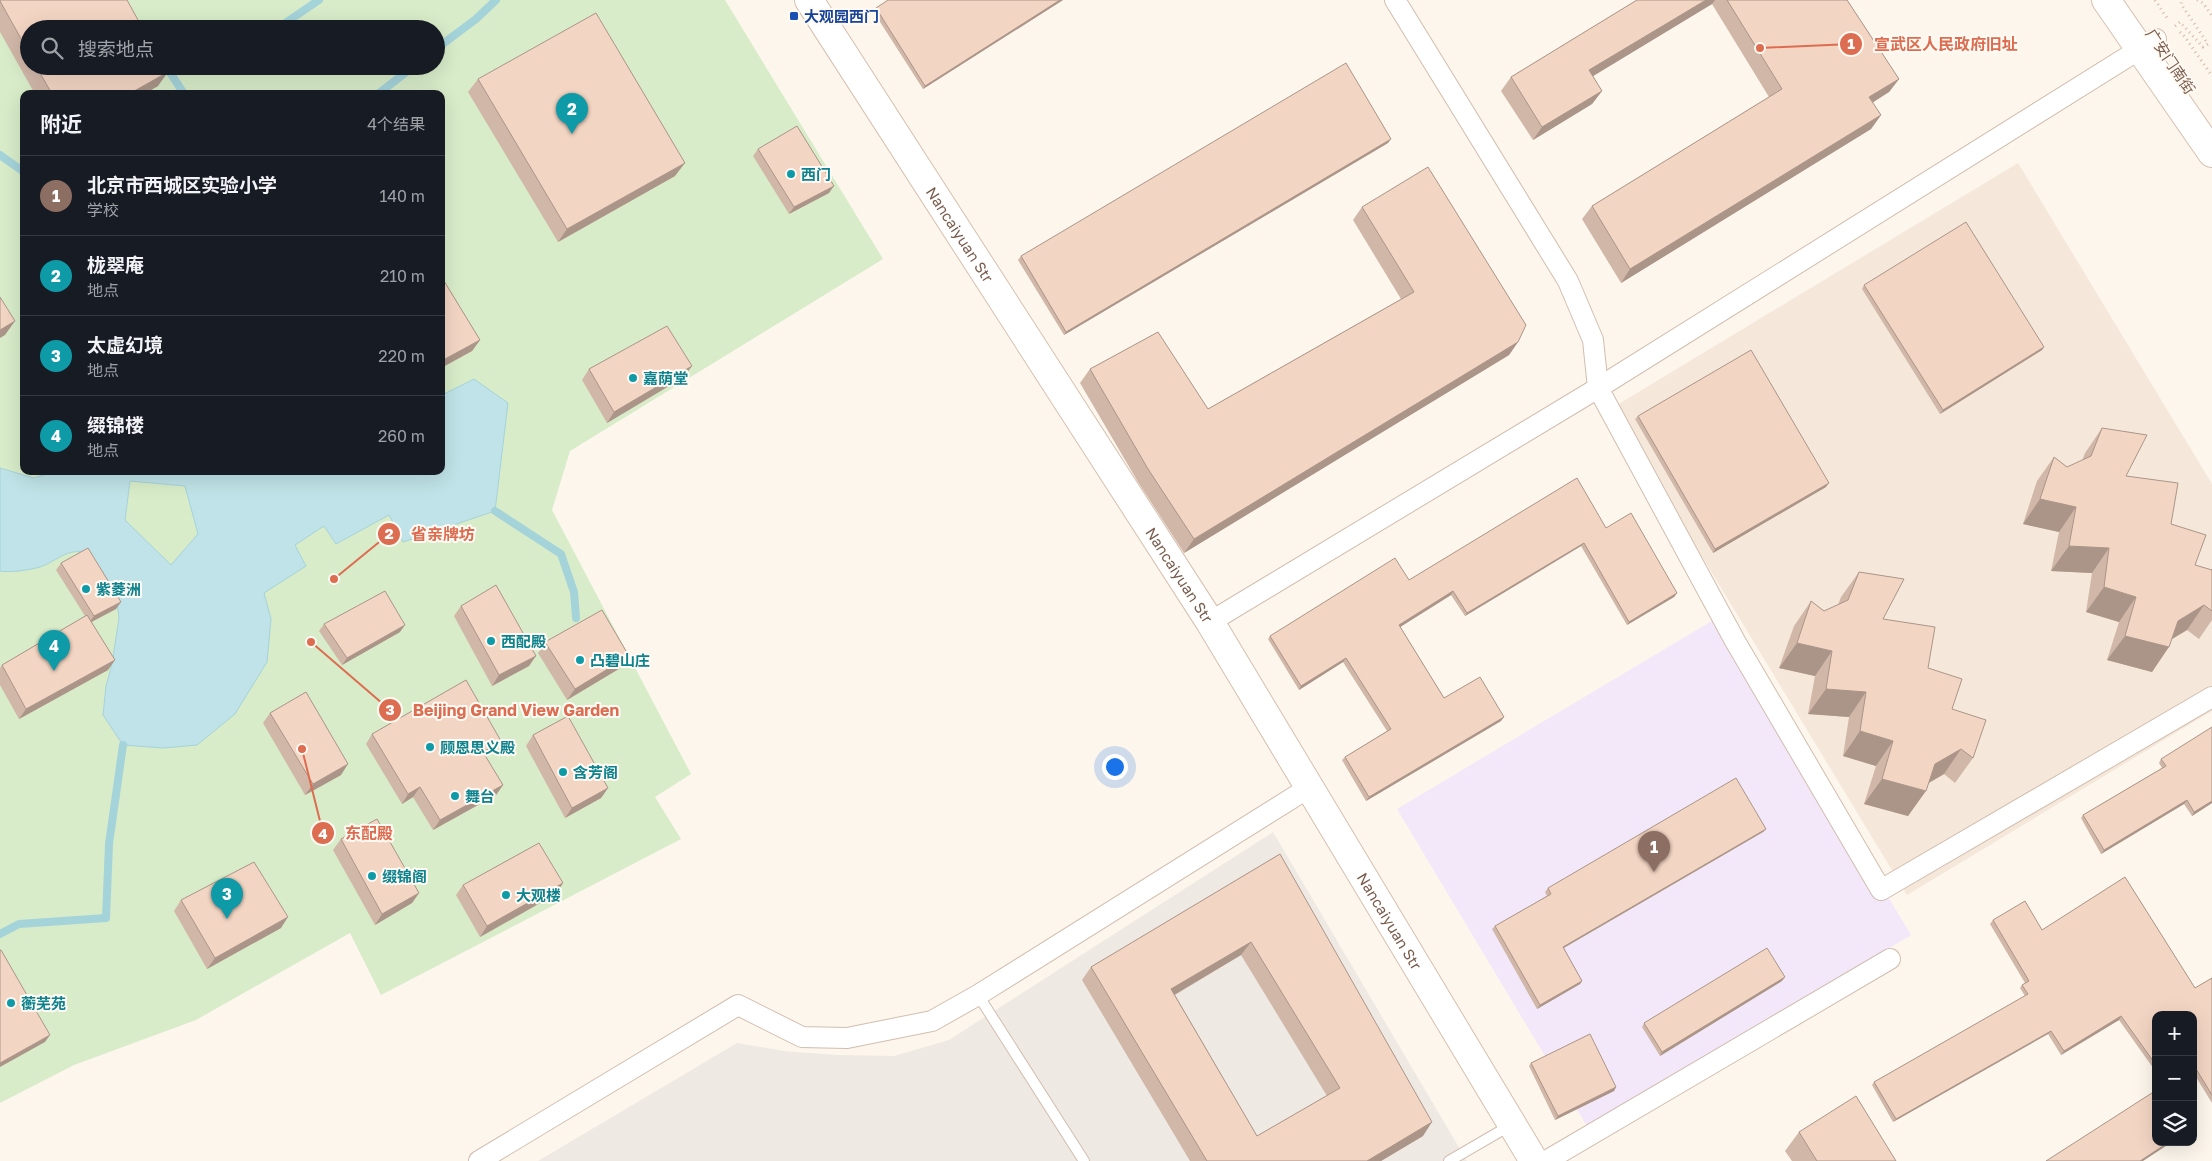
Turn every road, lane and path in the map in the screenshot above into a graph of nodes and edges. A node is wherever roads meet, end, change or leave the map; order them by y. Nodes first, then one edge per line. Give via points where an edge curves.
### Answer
1 (809, 0) edge
2 (1395, 0) edge
3 (2106, 0) edge
4 (2129, 0) edge
5 (2155, 0) edge
6 (2182, 0) edge
7 (2197, 0) edge
8 (2212, 16) edge
9 (2157, 38) junction
10 (2212, 76) edge
11 (2212, 122) edge
12 (2212, 153) edge
13 (1598, 388) junction
14 (1210, 622) junction
15 (2212, 697) edge
16 (1310, 787) junction
17 (1890, 959) dead end
18 (978, 995) junction
19 (1512, 1124) junction
20 (479, 1161) edge
21 (1084, 1161) edge
22 (1449, 1161) edge
23 (1534, 1161) edge
24 (1546, 1161) edge

1 - 14 street, Nancaiyuan Str
2 - 13 street via 1568,281 1592,340
3 - 9 street
4 - 9 street, 广安门南街
5 - 9 path
6 - 9 path via 2181,4 2208,44 2203,47 2180,22
7 - 8 path
9 - 10 path via 2185,37
9 - 11 street, 广安门南街
9 - 12 street
9 - 13 street
13 - 14 street
13 - 15 street via 1735,641 1881,890
14 - 16 street, Nancaiyuan Str
16 - 18 street
16 - 19 street, Nancaiyuan Str
17 - 24 street
18 - 20 street via 932,1021 847,1038 802,1037 738,1005
18 - 21 lane
19 - 22 lane
19 - 23 street, Nancaiyuan Str

